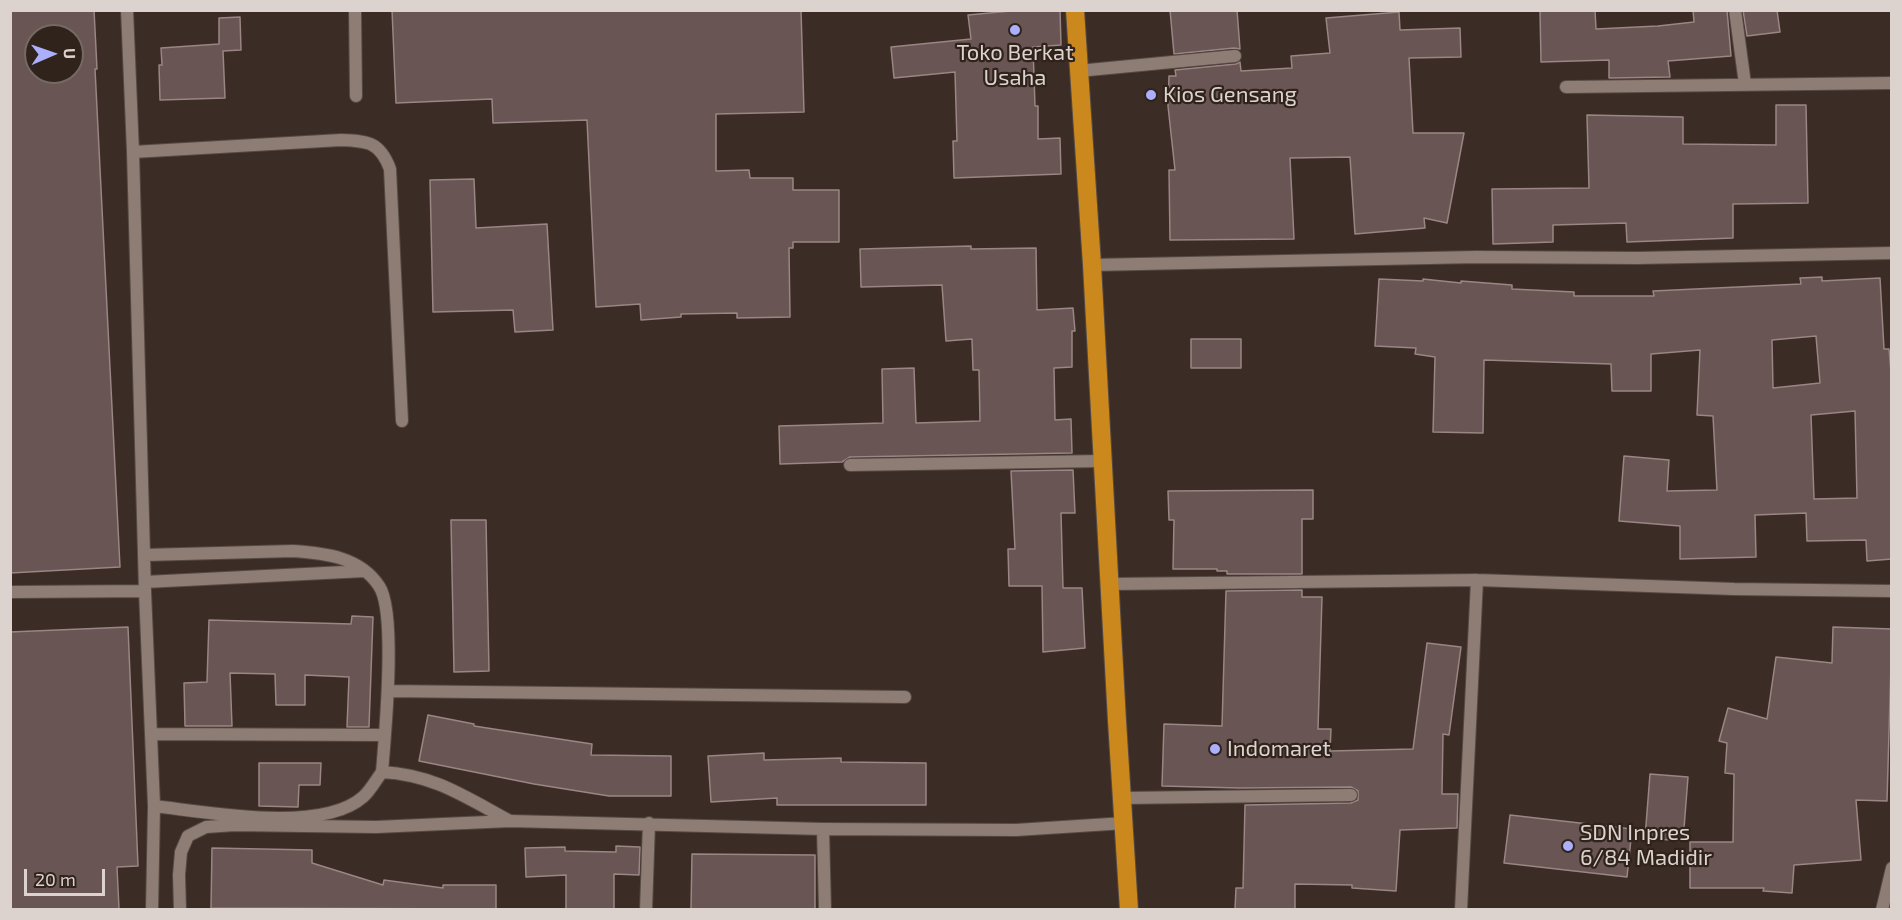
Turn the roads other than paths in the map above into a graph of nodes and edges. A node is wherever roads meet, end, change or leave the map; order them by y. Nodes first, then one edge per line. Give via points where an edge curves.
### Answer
1 (127, 10) edge
2 (355, 10) edge
3 (1075, 10) edge
4 (1735, 10) edge
5 (1235, 56) dead end
6 (1078, 71) junction
7 (1892, 83) edge
8 (1744, 84) junction
9 (1566, 87) dead end
10 (356, 96) dead end
11 (133, 152) junction
12 (1892, 254) edge
13 (1092, 265) junction
14 (402, 421) dead end
15 (1102, 461) junction
16 (850, 465) dead end
17 (144, 555) junction
18 (365, 571) junction
19 (1477, 580) junction
20 (1110, 584) junction
21 (145, 587) junction
22 (1892, 591) edge
23 (10, 592) edge
24 (388, 691) junction
25 (905, 697) dead end
26 (151, 734) junction
27 (385, 735) junction
28 (382, 772) junction
29 (1351, 795) dead end
30 (1123, 798) junction
31 (154, 806) junction
32 (510, 821) junction
33 (649, 823) junction
34 (1125, 823) junction
35 (823, 829) junction
36 (1892, 868) edge
37 (152, 909) edge
38 (180, 909) edge
39 (646, 909) edge
40 (825, 909) edge
41 (1129, 909) edge
42 (1461, 909) edge
43 (1882, 909) edge

1 - 11 street
2 - 10 street
3 - 6 highway
4 - 8 street
5 - 6 street
6 - 13 highway
7 - 8 street
8 - 9 street
11 - 14 street via 341,140 374,145 384,153 390,169
11 - 17 street
12 - 13 street
13 - 15 highway
15 - 16 street
15 - 20 highway
17 - 18 street via 317,552 339,557
17 - 21 street
18 - 21 street
18 - 24 street via 380,586 387,608
19 - 20 street
19 - 22 street
19 - 42 street
20 - 30 highway
21 - 23 street
21 - 26 street
24 - 25 street
24 - 27 street
26 - 27 street
26 - 31 street
27 - 28 street
28 - 31 street via 362,798 339,810 307,818
28 - 32 street via 406,773 434,781
29 - 30 street
30 - 34 highway
31 - 37 street
32 - 33 street
32 - 38 street via 376,827 206,826 188,836 182,852
33 - 35 street
33 - 39 street
34 - 35 street via 1016,830
34 - 41 highway
35 - 40 street
36 - 43 street

